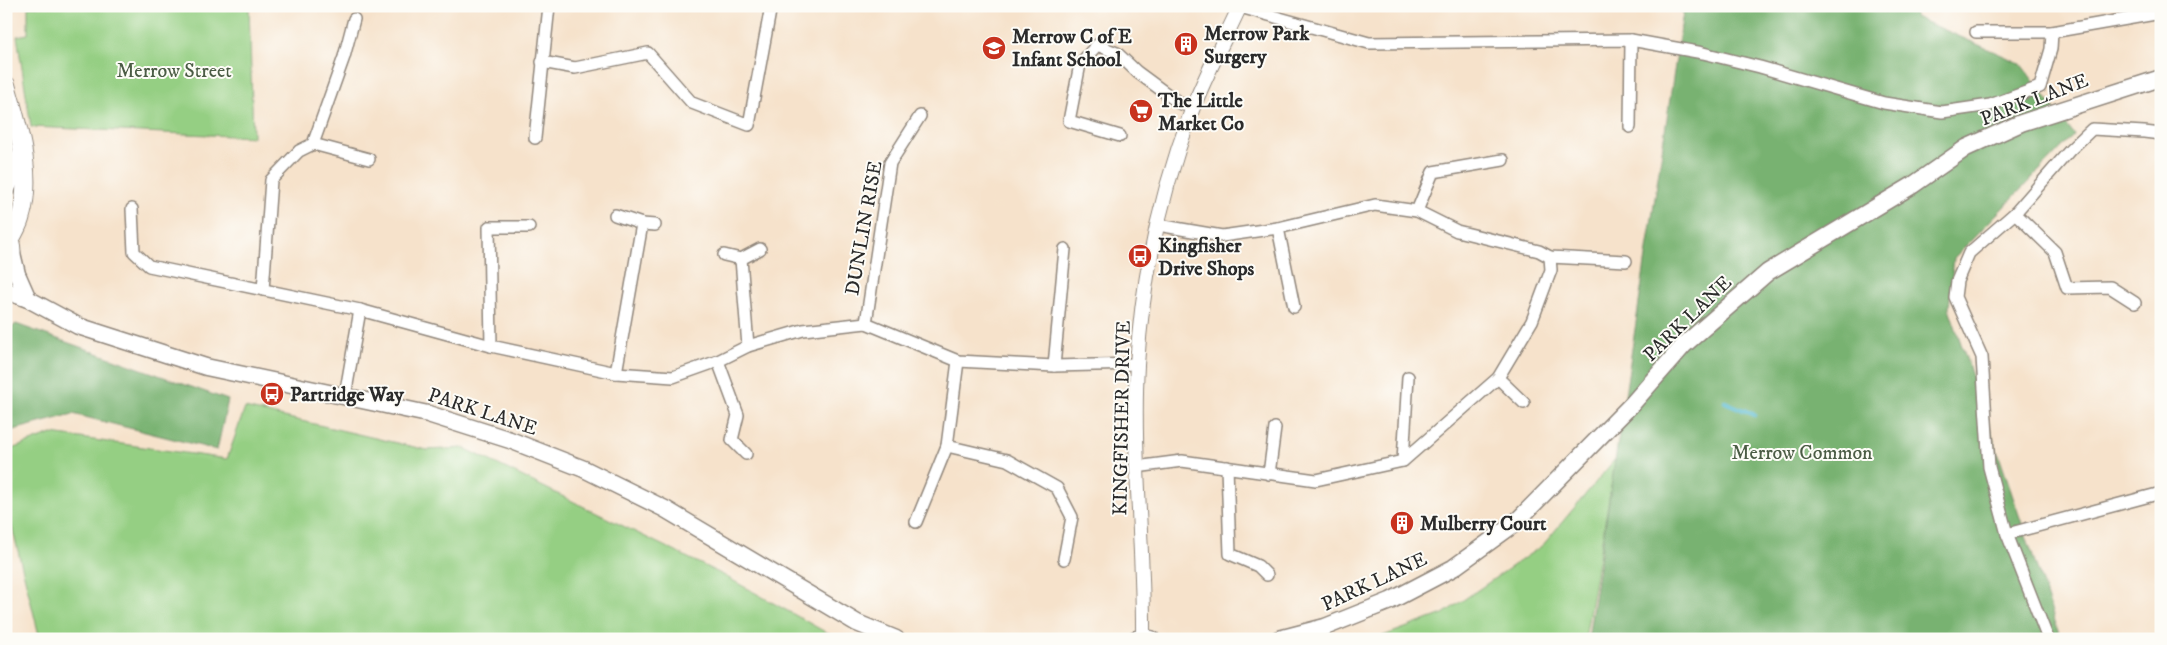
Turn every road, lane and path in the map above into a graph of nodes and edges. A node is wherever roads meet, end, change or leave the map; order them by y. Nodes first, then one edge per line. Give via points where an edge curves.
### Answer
1 (549, 6) edge
2 (771, 6) edge
3 (1240, 6) edge
4 (2161, 13) edge
5 (354, 19) dead end
6 (1976, 32) dead end
7 (2052, 32) junction
8 (1631, 40) junction
9 (542, 62) junction
10 (2161, 78) edge
11 (6, 84) edge
12 (1193, 108) junction
13 (920, 116) dead end
14 (1630, 127) dead end
15 (2161, 134) edge
16 (1120, 136) dead end
17 (535, 138) dead end
18 (313, 144) junction
19 (24, 150) junction
20 (369, 159) dead end
21 (1502, 160) dead end
22 (6, 188) edge
23 (132, 209) dead end
24 (1417, 211) junction
25 (2015, 213) junction
26 (615, 215) dead end
27 (642, 224) junction
28 (656, 225) dead end
29 (1158, 225) junction
30 (529, 227) dead end
31 (1278, 228) junction
32 (9, 248) edge
33 (760, 249) dead end
34 (1065, 249) dead end
35 (724, 255) dead end
36 (1550, 257) junction
37 (741, 259) junction
38 (1626, 261) dead end
39 (263, 290) junction
40 (6, 291) edge
41 (28, 299) junction
42 (2135, 303) dead end
43 (1294, 307) dead end
44 (360, 310) junction
45 (866, 324) junction
46 (491, 346) junction
47 (748, 346) junction
48 (718, 361) junction
49 (958, 361) junction
50 (1137, 364) junction
51 (1054, 366) junction
52 (616, 373) junction
53 (1408, 376) dead end
54 (1498, 378) junction
55 (345, 396) junction
56 (1524, 403) dead end
57 (1275, 428) dead end
58 (947, 446) junction
59 (746, 454) dead end
60 (1403, 462) junction
61 (1136, 467) junction
62 (1227, 467) junction
63 (1269, 474) junction
64 (2161, 493) edge
65 (916, 522) dead end
66 (2007, 534) junction
67 (1064, 559) dead end
68 (1267, 575) dead end
69 (1143, 638) edge
70 (896, 639) edge
71 (1279, 639) edge
72 (2048, 639) edge

1 - 9 street
2 - 9 street via 749,125 692,103 648,53 575,68
3 - 8 street via 1370,43
3 - 12 street, KINGFISHER DRIVE
4 - 7 street
5 - 18 street
6 - 7 street
7 - 8 street via 2051,50 2040,87 1990,105 1942,112 1893,105 1703,54
8 - 14 street
9 - 17 street
10 - 71 main road, PARK LANE via 2021,123 1966,148 1913,185 1768,272 1684,345 1626,410 1514,524 1453,568 1390,601 1325,628
11 - 19 main road
12 - 16 street via 1179,103 1136,72 1117,52 1096,45 1080,64 1068,121
12 - 29 street, KINGFISHER DRIVE via 1173,164
13 - 45 street, DUNLIN RISE via 890,163
15 - 25 street via 2092,130 2070,150
18 - 20 street
18 - 39 street via 299,151 271,180
19 - 22 main road
19 - 32 main road via 25,193
21 - 24 street via 1433,172
23 - 39 street via 134,252 150,266
24 - 31 street via 1375,205
24 - 36 street via 1457,231 1539,251
25 - 42 street via 2055,252 2067,288 2110,287
25 - 66 street via 1969,253 1954,297 1982,357 1989,467
26 - 27 street
27 - 28 street
27 - 52 street
29 - 31 street via 1222,236
29 - 50 street, KINGFISHER DRIVE via 1142,310
30 - 46 street via 489,228
31 - 43 street
32 - 41 main road
33 - 37 street
34 - 51 street
35 - 37 street
36 - 38 street
36 - 54 street via 1551,270 1532,321
37 - 47 street
39 - 44 street
40 - 41 main road, PARK LANE
41 - 55 main road, PARK LANE via 78,326 206,367
44 - 46 street
44 - 55 street
45 - 47 street via 803,330
45 - 49 street
46 - 52 street
47 - 48 street
48 - 52 street via 673,377
48 - 59 street via 738,415 732,440
49 - 51 street
49 - 58 street
50 - 51 street
50 - 61 street, KINGFISHER DRIVE
53 - 60 street
54 - 56 street
54 - 60 street
55 - 70 main road, PARK LANE via 428,414 510,440 584,469 666,509 857,623
57 - 63 street
58 - 65 street
58 - 67 street via 1008,460 1056,488 1072,517
60 - 63 street via 1316,480
61 - 62 street via 1182,461
61 - 69 street, KINGFISHER DRIVE
62 - 63 street
62 - 68 street via 1230,554 1258,566
64 - 66 street
66 - 72 street

